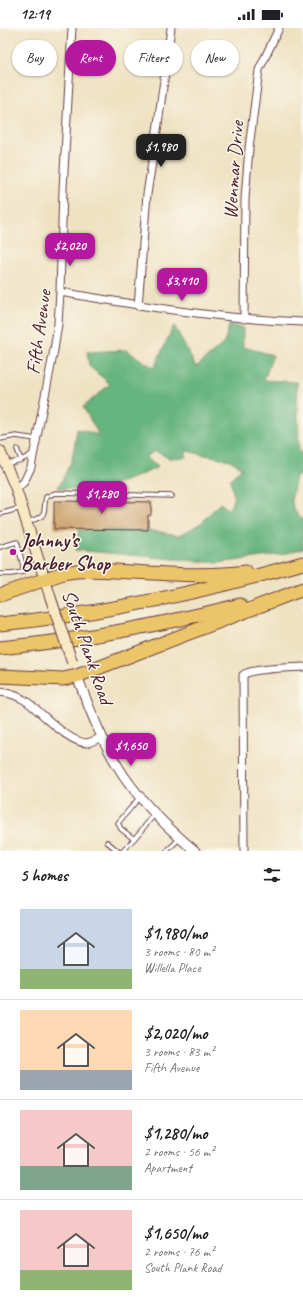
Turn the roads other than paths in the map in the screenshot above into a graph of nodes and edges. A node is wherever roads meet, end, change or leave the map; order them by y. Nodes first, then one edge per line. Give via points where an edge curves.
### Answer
1 (72, 28) edge
2 (171, 28) edge
3 (280, 28) edge
4 (60, 292) junction
5 (138, 306) junction
6 (244, 319) junction
7 (303, 322) edge
8 (36, 438) junction
9 (0, 439) edge
10 (16, 449) dead end
11 (0, 451) edge
12 (34, 453) junction
13 (21, 460) junction
14 (6, 463) junction
15 (16, 489) junction
16 (172, 496) dead end
17 (22, 508) junction
18 (0, 514) edge
19 (27, 522) junction
20 (0, 547) edge
21 (303, 562) edge
22 (0, 574) edge
23 (45, 580) junction
24 (303, 588) edge
25 (0, 595) edge
26 (0, 624) edge
27 (0, 648) edge
28 (303, 667) edge
29 (0, 676) edge
30 (77, 676) junction
31 (0, 692) edge
32 (102, 737) junction
33 (140, 797) junction
34 (156, 814) junction
35 (134, 838) junction
36 (179, 838) junction
37 (107, 842) dead end
38 (118, 851) edge
39 (123, 851) edge
40 (168, 851) edge
41 (195, 851) edge
42 (244, 851) edge

1 - 4 street, Fifth Avenue
2 - 5 street via 147,194
3 - 6 street, Wenmar Drive via 259,70 249,148 245,199
4 - 5 street
4 - 8 street, Fifth Avenue via 56,338
5 - 6 street
6 - 7 street
8 - 9 lane via 20,436
8 - 12 street, Fifth Avenue
10 - 13 lane
11 - 14 main road, South Plank Road
12 - 13 lane
12 - 15 street, Fifth Avenue via 28,475
13 - 14 lane
14 - 15 main road, South Plank Road
15 - 17 main road, South Plank Road
16 - 19 lane via 54,493 46,497 44,514
17 - 18 lane
17 - 19 main road, South Plank Road
19 - 23 main road, South Plank Road
20 - 22 lane via 17,542 23,566 23,572
21 - 23 highway via 236,574 86,570 63,573
21 - 26 highway via 225,584 146,602
23 - 25 highway
23 - 30 main road, South Plank Road, bridge
24 - 27 highway via 231,608 157,624
24 - 30 highway
28 - 42 street via 256,671 245,674 242,678
29 - 30 highway via 63,679
30 - 32 street, South Plank Road
31 - 32 street via 12,694 26,701 60,730 80,742 88,743
32 - 33 street, South Plank Road via 123,775
33 - 34 street, South Plank Road
33 - 35 lane via 118,824
34 - 35 lane
34 - 36 street, South Plank Road
35 - 39 lane
36 - 40 lane
36 - 41 street, South Plank Road
37 - 38 lane

